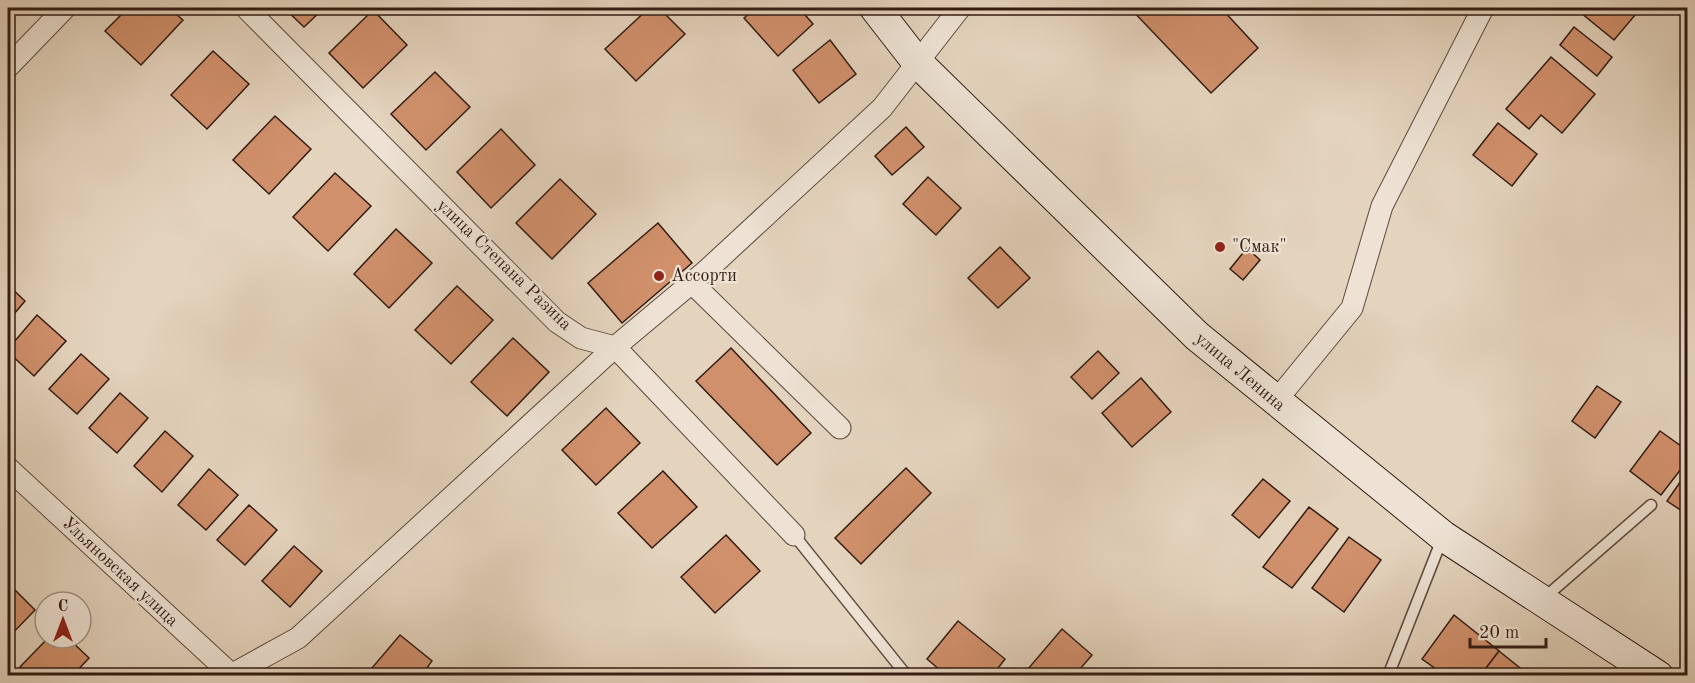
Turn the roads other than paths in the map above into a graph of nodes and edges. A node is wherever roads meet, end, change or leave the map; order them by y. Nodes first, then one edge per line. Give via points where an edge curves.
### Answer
1 (65, 8) edge
2 (246, 8) edge
3 (875, 8) edge
4 (960, 8) edge
5 (1483, 8) edge
6 (917, 62) junction
7 (8, 67) edge
8 (692, 283) junction
9 (615, 347) junction
10 (1275, 402) junction
11 (840, 428) dead end
12 (8, 468) edge
13 (1651, 505) dead end
14 (794, 535) joint
15 (1443, 536) junction
16 (1543, 599) junction
17 (231, 675) edge
18 (910, 675) edge
19 (1388, 675) edge
20 (1658, 675) edge

1 - 7 street
2 - 9 street, улица Степана Разина via 557,322 581,338
3 - 6 main road, улица Ленина
4 - 6 street
5 - 10 street via 1382,206 1352,308
6 - 8 street via 882,108
6 - 10 main road, улица Ленина via 1197,336
8 - 9 street
8 - 11 street
9 - 14 street
9 - 17 street via 298,638
10 - 15 main road, улица Ленина
12 - 17 street, Ульяновская улица
13 - 16 lane
14 - 18 lane
15 - 16 main road, улица Ленина
15 - 19 lane
16 - 20 main road, улица Ленина

